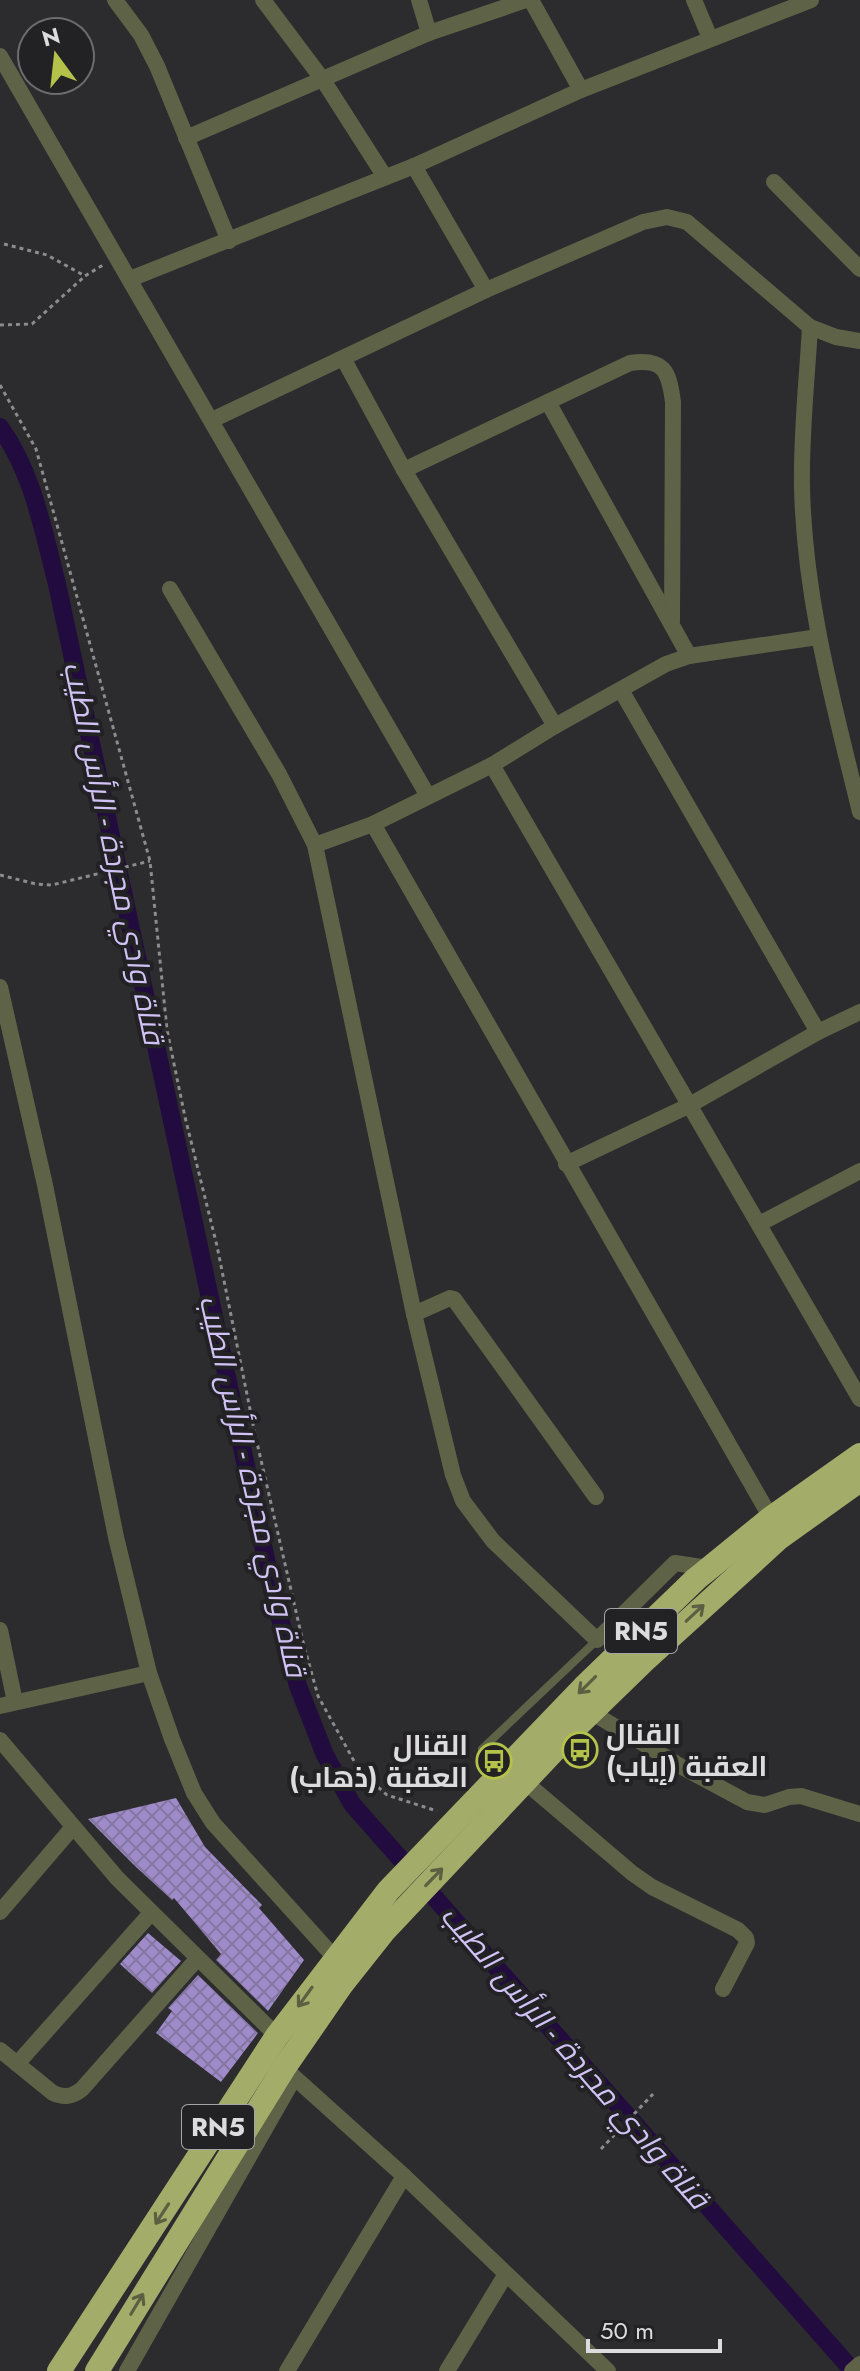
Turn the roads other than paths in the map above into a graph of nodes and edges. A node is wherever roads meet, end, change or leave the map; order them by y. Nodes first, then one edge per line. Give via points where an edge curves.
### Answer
1 (115, 0) edge
2 (263, 0) edge
3 (419, 0) edge
4 (528, 0) edge
5 (694, 0) edge
6 (811, 0) edge
7 (429, 33) junction
8 (710, 38) junction
9 (0, 56) edge
10 (323, 80) junction
11 (581, 90) junction
12 (186, 138) junction
13 (414, 166) junction
14 (385, 177) junction
15 (774, 182) dead end
16 (229, 241) junction
17 (860, 269) edge
18 (130, 279) junction
19 (486, 290) junction
20 (810, 327) junction
21 (860, 341) edge
22 (343, 358) junction
23 (548, 402) junction
24 (212, 420) junction
25 (404, 470) junction
26 (170, 589) dead end
27 (672, 621) junction
28 (818, 637) junction
29 (689, 656) junction
30 (621, 690) junction
31 (555, 726) junction
32 (492, 765) junction
33 (428, 796) junction
34 (860, 812) edge
35 (373, 824) junction
36 (315, 845) junction
37 (0, 987) edge
38 (860, 1012) edge
39 (818, 1032) junction
40 (688, 1106) junction
41 (566, 1164) junction
42 (860, 1171) edge
43 (759, 1224) junction
44 (414, 1314) junction
45 (860, 1399) edge
46 (860, 1455) edge
47 (860, 1480) edge
48 (596, 1497) dead end
49 (771, 1518) junction
50 (708, 1568) junction
51 (0, 1630) edge
52 (597, 1640) junction
53 (149, 1673) junction
54 (8, 1704) edge
55 (591, 1712) junction
56 (0, 1740) edge
57 (482, 1749) dead end
58 (525, 1782) junction
59 (860, 1814) edge
60 (73, 1827) junction
61 (397, 1900) junction
62 (0, 1912) edge
63 (151, 1913) junction
64 (335, 1958) junction
65 (197, 1959) junction
66 (723, 1989) dead end
67 (277, 2036) junction
68 (0, 2050) edge
69 (17, 2064) junction
70 (289, 2073) junction
71 (404, 2176) junction
72 (506, 2274) junction
73 (860, 2364) edge
74 (602, 2369) edge
75 (59, 2371) edge
76 (97, 2371) edge
77 (127, 2371) edge
78 (287, 2371) edge
79 (447, 2371) edge
80 (852, 2371) edge

1 - 12 street via 157,66
2 - 10 street
3 - 7 street
4 - 7 street
4 - 11 street
5 - 8 street
6 - 8 street
7 - 10 street
8 - 11 street
9 - 18 street
10 - 12 street
10 - 14 street
11 - 13 street
12 - 16 street
13 - 14 street
13 - 19 street
14 - 16 street
15 - 17 street
16 - 18 street
18 - 24 street
19 - 20 street via 643,222 667,217 687,222
19 - 22 street
20 - 21 street
20 - 28 street via 802,487
22 - 24 street
22 - 25 street
23 - 25 street
23 - 27 street
23 - 27 street via 630,363 649,360 663,367 673,402
24 - 33 street
25 - 31 street
26 - 36 street
27 - 29 street
28 - 29 street
28 - 34 street
29 - 30 street
30 - 31 street
30 - 39 street
31 - 32 street
32 - 33 street
32 - 40 street
33 - 35 street
35 - 36 street
35 - 41 street
36 - 44 street
37 - 53 street
38 - 39 street
39 - 40 street
40 - 41 street
40 - 43 street
41 - 49 street
42 - 43 street
43 - 45 street
44 - 48 street via 454,1299
44 - 52 street via 463,1501 493,1541
46 - 49 highway, RN5
55 -> 47 highway, RN5 via 779,1538
49 - 50 highway, RN5
50 - 52 street via 675,1563
50 -> 61 highway, RN5 via 451,1824
51 - 54 street
52 - 57 lane
53 - 54 street
53 - 64 street via 183,1771 203,1808
55 - 58 highway, RN5
55 - 59 street via 747,1802 765,1805 801,1796
56 - 60 street
61 -> 58 highway, RN5 via 463,1847
58 - 66 street via 632,1873 746,1938
60 - 62 street
60 - 63 street
61 - 64 highway, RN5
61 - 70 highway, RN5 via 384,1931 342,1984
63 - 65 street
63 - 69 street
64 -> 67 highway, RN5
65 - 67 street
65 - 69 street via 74,2095 53,2093
67 -> 75 highway, RN5
68 - 69 street
70 - 71 street
76 -> 70 highway, RN5
70 - 77 street
71 - 72 street
71 - 78 street
72 - 74 street
72 - 79 street
73 - 80 street

